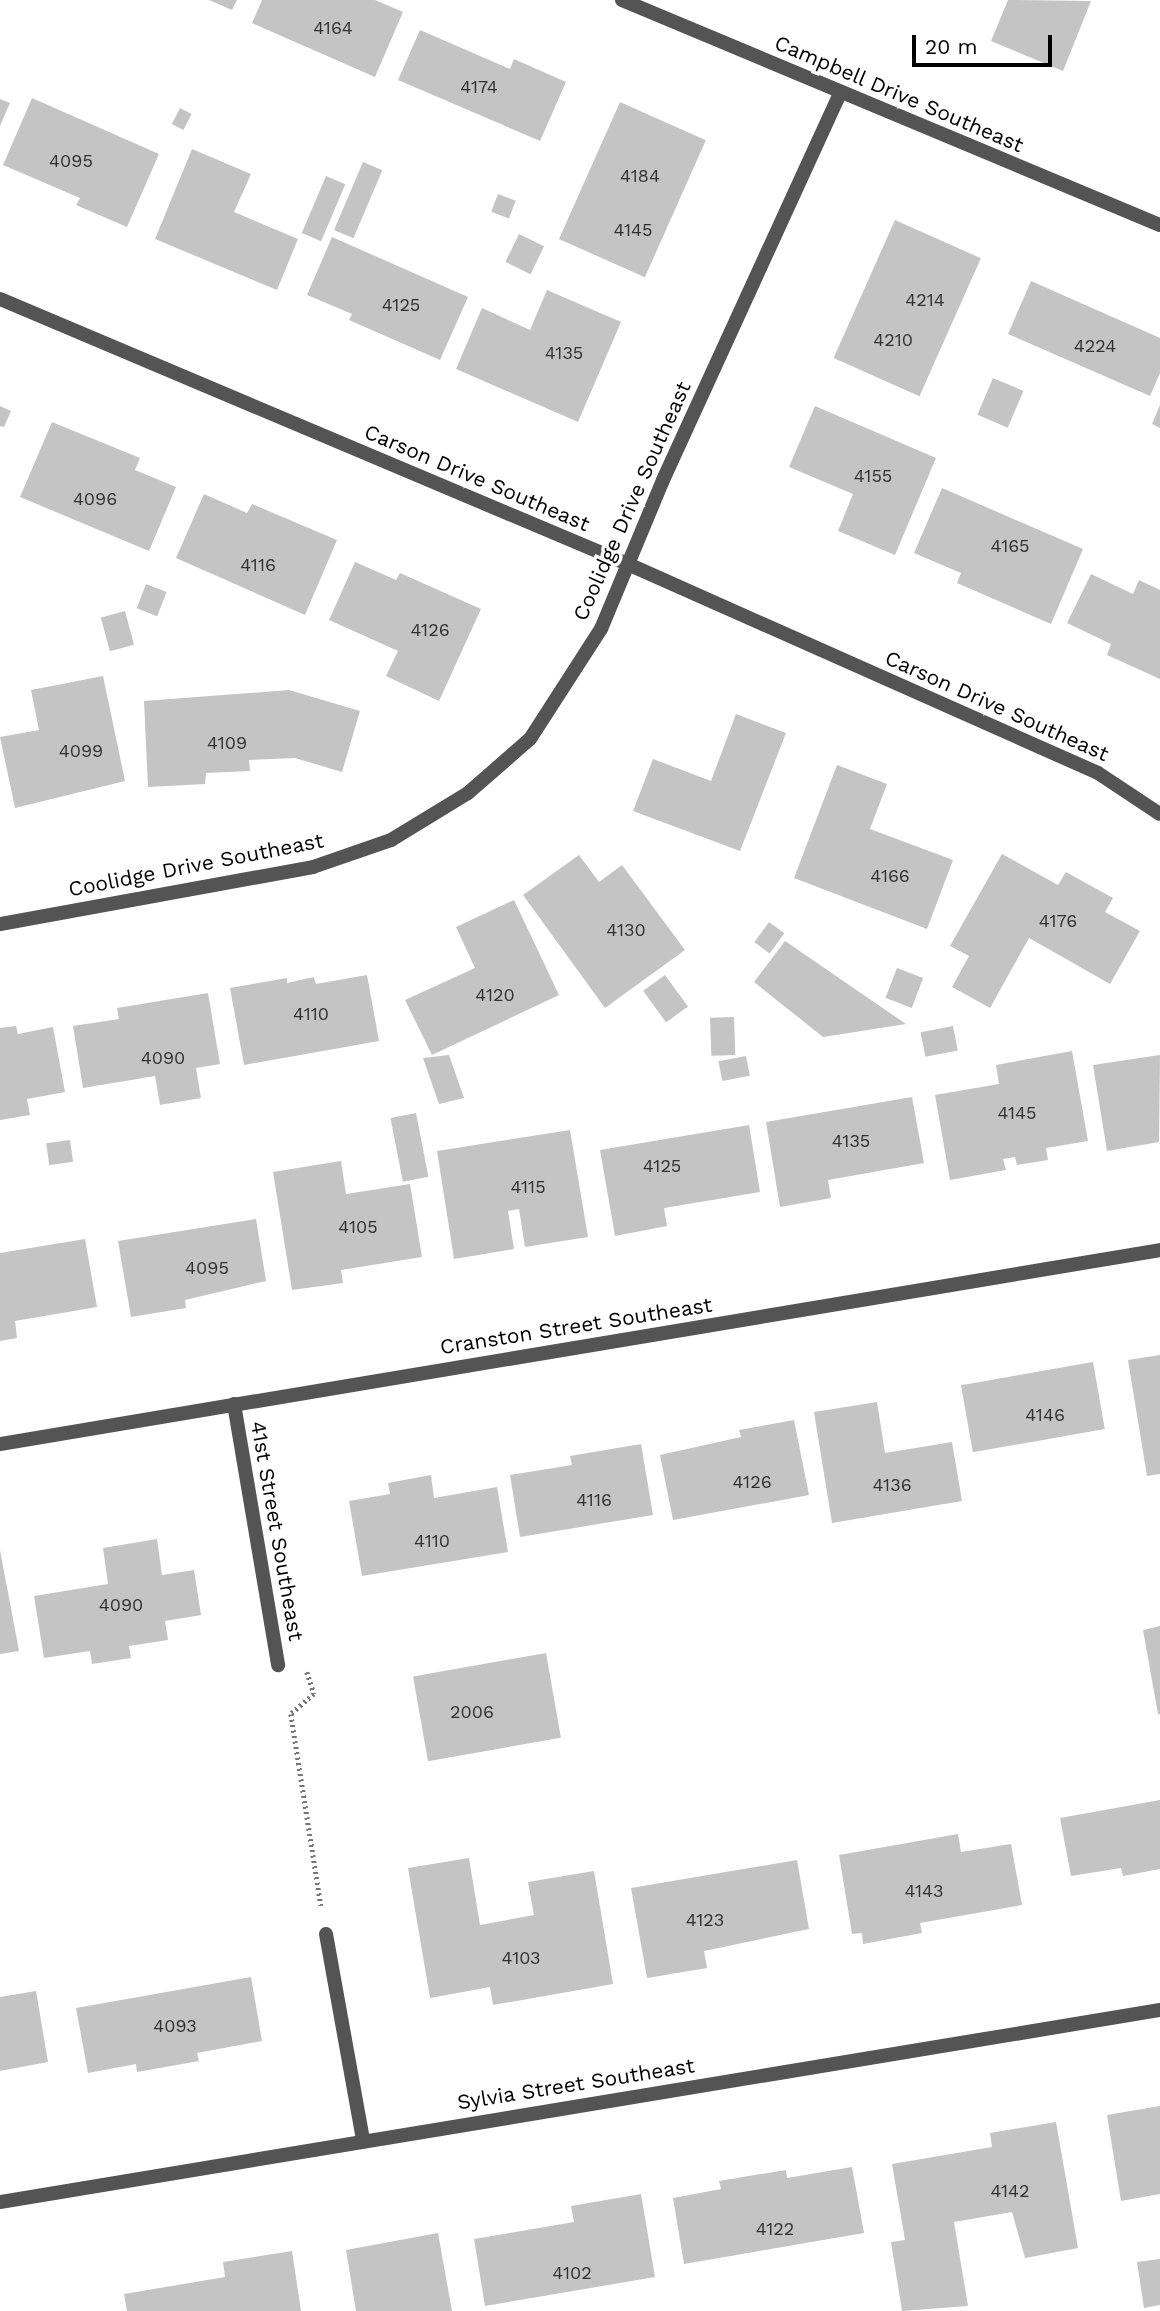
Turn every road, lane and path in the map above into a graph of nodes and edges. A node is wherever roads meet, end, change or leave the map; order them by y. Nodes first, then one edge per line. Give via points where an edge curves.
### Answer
1 (622, 0) edge
2 (840, 94) junction
3 (1160, 225) edge
4 (0, 299) edge
5 (630, 565) junction
6 (1160, 814) edge
7 (0, 923) edge
8 (1160, 1250) edge
9 (234, 1404) junction
10 (0, 1444) edge
11 (278, 1665) dead end
12 (290, 1714) dead end
13 (326, 1934) joint
14 (1160, 2010) edge
15 (363, 2140) junction
16 (0, 2202) edge

1 - 2 street, Campbell Drive Southeast
2 - 3 street, Campbell Drive Southeast
2 - 5 street, Coolidge Drive Southeast via 663,480
4 - 5 street, Carson Drive Southeast
5 - 6 street, Carson Drive Southeast via 1098,773
5 - 7 street, Coolidge Drive Southeast via 601,629 530,739 468,793 391,841 313,867
8 - 9 street, Cranston Street Southeast
9 - 10 street, Cranston Street Southeast
9 - 11 street, 41st Street Southeast
12 - 13 path
13 - 15 street
14 - 15 street, Sylvia Street Southeast
15 - 16 street, Sylvia Street Southeast

